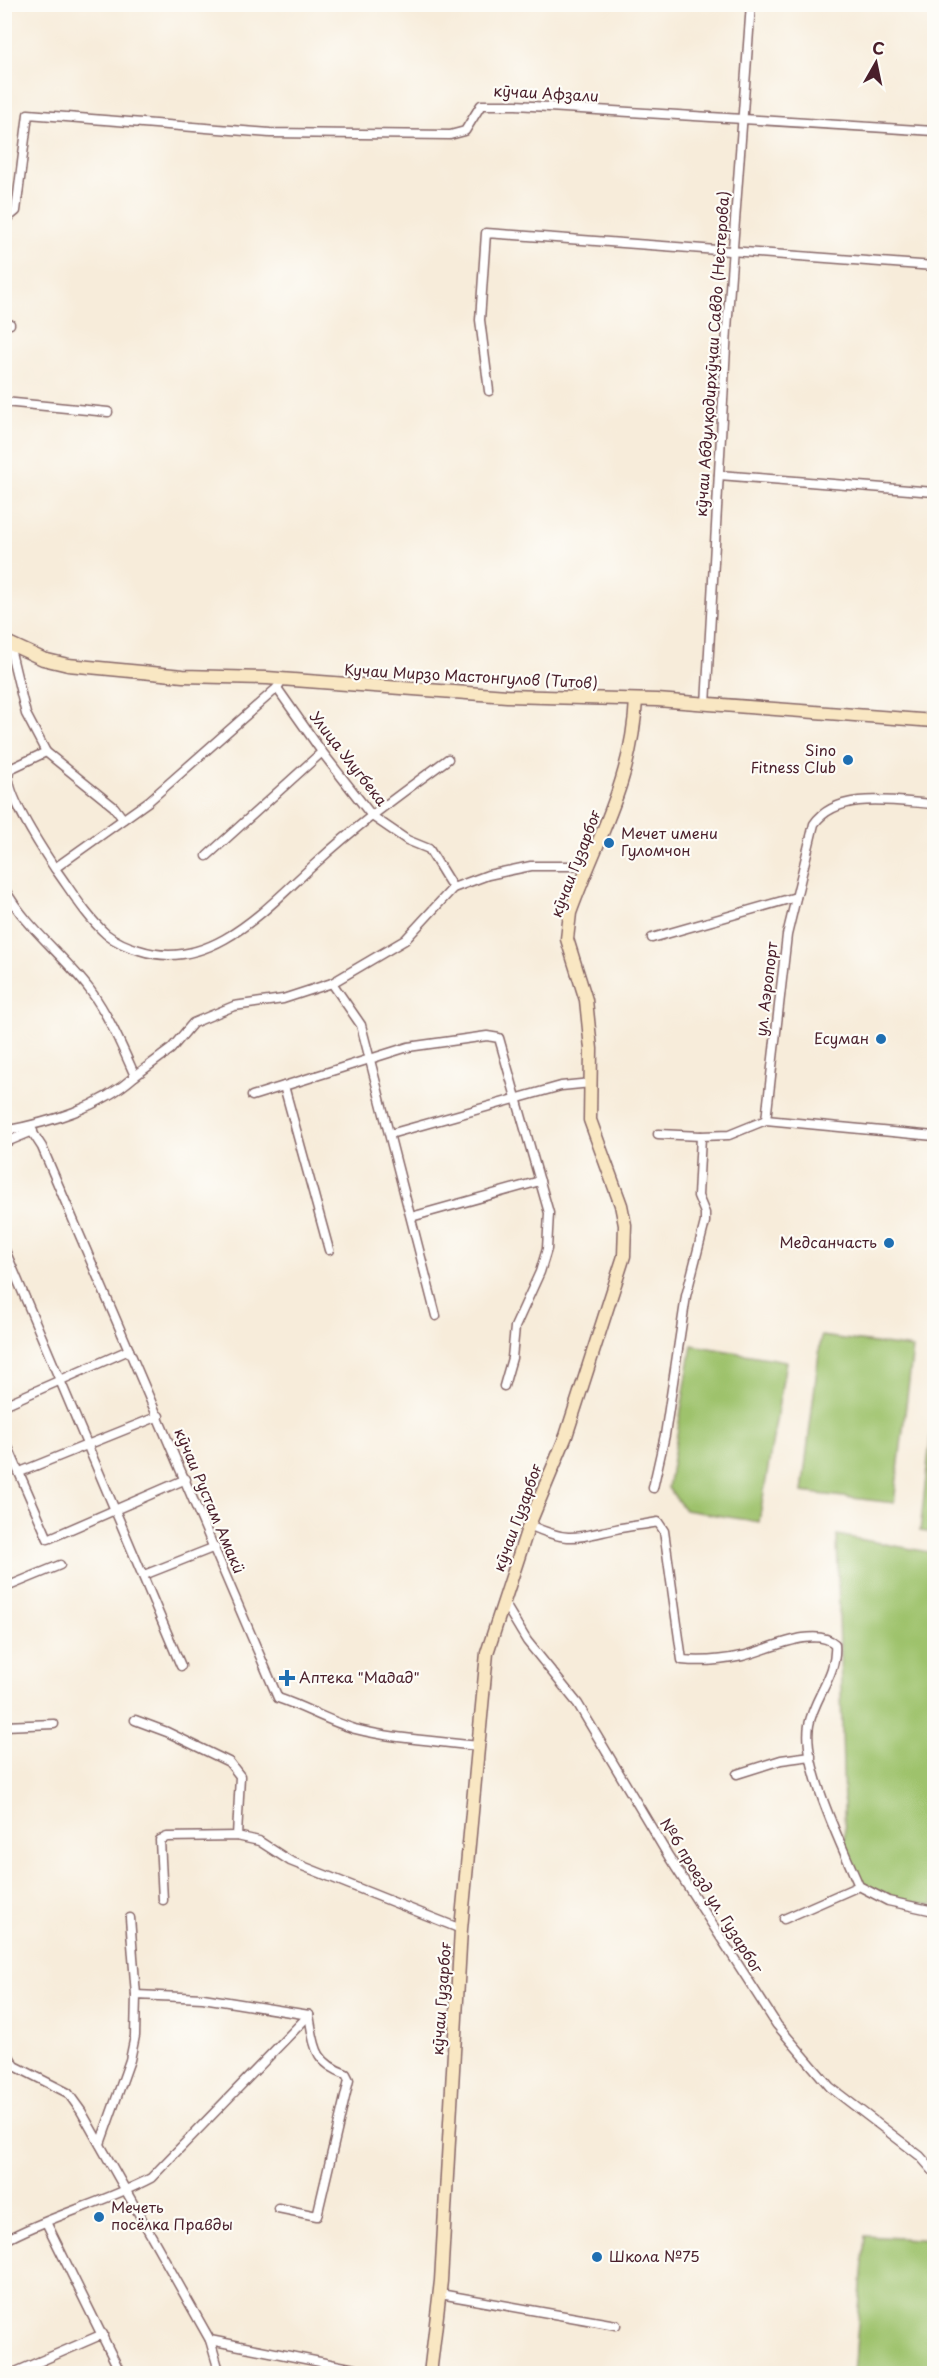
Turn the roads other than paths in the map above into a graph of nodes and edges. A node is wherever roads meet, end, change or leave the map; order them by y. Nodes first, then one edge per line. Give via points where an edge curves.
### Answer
1 (751, 4) edge
2 (742, 119) junction
3 (934, 131) edge
4 (4, 221) edge
5 (732, 252) junction
6 (934, 266) edge
7 (489, 390) dead end
8 (4, 402) edge
9 (108, 412) dead end
10 (719, 475) junction
11 (934, 492) edge
12 (7, 642) edge
13 (280, 684) junction
14 (636, 700) junction
15 (706, 705) junction
16 (934, 721) edge
17 (46, 752) junction
18 (322, 752) junction
19 (448, 759) dead end
20 (934, 804) edge
21 (372, 816) junction
22 (123, 819) junction
23 (207, 856) dead end
24 (589, 866) junction
25 (55, 868) junction
26 (4, 888) edge
27 (453, 888) junction
28 (796, 897) junction
29 (652, 938) dead end
30 (332, 982) junction
31 (370, 1058) junction
32 (135, 1076) junction
33 (591, 1083) junction
34 (284, 1086) junction
35 (252, 1096) dead end
36 (516, 1100) junction
37 (766, 1120) junction
38 (31, 1129) junction
39 (4, 1131) edge
40 (390, 1134) junction
41 (658, 1134) dead end
42 (701, 1136) junction
43 (934, 1136) edge
44 (4, 1143) edge
45 (540, 1182) junction
46 (411, 1217) junction
47 (4, 1248) edge
48 (329, 1250) dead end
49 (436, 1316) dead end
50 (129, 1350) junction
51 (62, 1380) junction
52 (504, 1386) dead end
53 (4, 1405) edge
54 (159, 1416) junction
55 (5, 1443) edge
56 (87, 1445) junction
57 (20, 1473) junction
58 (186, 1479) junction
59 (653, 1488) dead end
60 (116, 1509) junction
61 (529, 1525) junction
62 (215, 1547) junction
63 (60, 1565) dead end
64 (144, 1575) junction
65 (4, 1588) edge
66 (503, 1601) junction
67 (181, 1666) dead end
68 (135, 1720) dead end
69 (54, 1724) dead end
70 (4, 1726) edge
71 (478, 1746) junction
72 (811, 1756) junction
73 (737, 1774) dead end
74 (237, 1836) junction
75 (859, 1886) junction
76 (163, 1900) dead end
77 (934, 1911) edge
78 (130, 1918) dead end
79 (784, 1919) dead end
80 (461, 1929) junction
81 (136, 1995) junction
82 (309, 2015) junction
83 (4, 2048) edge
84 (15, 2066) junction
85 (4, 2069) edge
86 (100, 2144) junction
87 (934, 2172) edge
88 (128, 2190) junction
89 (278, 2208) dead end
90 (46, 2222) junction
91 (4, 2241) edge
92 (440, 2294) junction
93 (616, 2325) dead end
94 (102, 2334) junction
95 (210, 2340) junction
96 (12, 2373) edge
97 (121, 2373) edge
98 (220, 2373) edge
99 (380, 2373) edge
100 (430, 2373) edge

1 - 2 street, кӯчаи Абдулқодирхӯҷаи Савдо (Нестерова)
2 - 3 street, кӯчаи Афзали
2 - 4 street, кӯчаи Афзали via 481,105 465,131 450,135 281,133 28,114 16,211
2 - 5 street, кӯчаи Абдулқодирхӯҷаи Савдо (Нестерова)
5 - 6 street
5 - 7 street via 486,233 480,320
5 - 10 street, кӯчаи Абдулқодирхӯҷаи Савдо (Нестерова)
8 - 9 street
10 - 11 street
10 - 15 street, кӯчаи Абдулқодирхӯҷаи Савдо (Нестерова)
12 - 13 street, Кучаи Мирзо Мастонгулов (Титов) via 68,665
12 - 17 street via 26,714
13 - 14 street, Кучаи Мирзо Мастонгулов (Титов)
13 - 18 street, Улица Улугбека
13 - 22 street via 158,794
14 - 15 street, Кучаи Мирзо Мастонгулов (Титов)
14 - 24 street, кӯчаи Гузарбоғ via 628,765
15 - 16 street, Кучаи Мирзо Мастонгулов (Титов)
17 - 22 street via 114,807
17 - 25 street via 15,764 8,782
18 - 21 street, Улица Улугбека
18 - 23 street
19 - 21 street
20 - 28 street, ул. Аэропорт via 859,801 822,813 814,824
21 - 25 street via 258,916 206,948 180,955 154,956 108,935 85,911
21 - 27 street, Улица Улугбека via 407,840 429,849
22 - 25 street
24 - 27 street via 531,866 488,874
24 - 33 street, кӯчаи Гузарбоғ via 570,914 567,939 586,1000
26 - 32 street via 15,907 90,991
27 - 30 street via 405,940
28 - 29 street
28 - 37 street, ул. Аэропорт via 787,935
30 - 31 street via 361,1025
30 - 32 street via 283,999 234,1006 193,1023 171,1049
31 - 34 street
31 - 36 street via 408,1047 494,1036 502,1043
31 - 40 street
32 - 38 street via 100,1101
33 - 36 street via 561,1086
33 - 61 street, кӯчаи Гузарбоғ via 590,1120 621,1205 624,1256 566,1436
34 - 35 street
34 - 48 street
36 - 40 street
36 - 45 street
37 - 42 street via 729,1135
37 - 43 street
38 - 39 street
38 - 44 street
38 - 50 street, кӯчаи Рустам Амакӣ
40 - 46 street
41 - 42 street
42 - 59 street via 699,1196 705,1222 686,1296
45 - 46 street
45 - 52 street via 549,1214 548,1248 515,1327
46 - 49 street
47 - 51 street
50 - 51 street
50 - 54 street, кӯчаи Рустам Амакӣ
51 - 53 street
51 - 56 street
54 - 56 street
54 - 58 street, кӯчаи Рустам Амакӣ
55 - 57 street
56 - 57 street
56 - 60 street
57 - 60 street via 48,1539
58 - 60 street
58 - 62 street, кӯчаи Рустам Амакӣ
60 - 64 street
61 - 66 street, кӯчаи Гузарбоғ
61 - 72 street via 563,1538 580,1539 658,1522 663,1532 682,1660 742,1656 809,1638 835,1644 835,1659 809,1724
62 - 64 street
62 - 71 street, кӯчаи Рустам Амакӣ via 278,1698 303,1706 325,1720 357,1729
63 - 65 street
64 - 67 street
66 - 71 street, кӯчаи Гузарбоғ via 487,1653
66 - 87 street, №6 проезд ул. Гузарбог via 527,1641 578,1704 669,1857 777,2025 830,2086
68 - 74 street via 167,1731 237,1769
69 - 70 street
71 - 80 street, кӯчаи Гузарбоғ
72 - 73 street via 781,1760
72 - 75 street via 814,1775
74 - 76 street via 160,1840
74 - 80 street via 259,1841 290,1861
75 - 77 street via 888,1901
75 - 79 street
78 - 81 street
80 - 92 street, кӯчаи Гузарбоғ
81 - 82 street via 203,1998
81 - 86 street via 130,2060
82 - 88 street via 151,2178
82 - 89 street via 321,2060 329,2068 346,2074 349,2080 317,2216
83 - 84 street
84 - 85 street
84 - 86 street via 68,2093
86 - 88 street
88 - 90 street
88 - 95 street
90 - 91 street
90 - 94 street
92 - 93 street
92 - 100 street, кӯчаи Гузарбоғ
94 - 96 street
94 - 97 street
95 - 98 street
95 - 99 street

